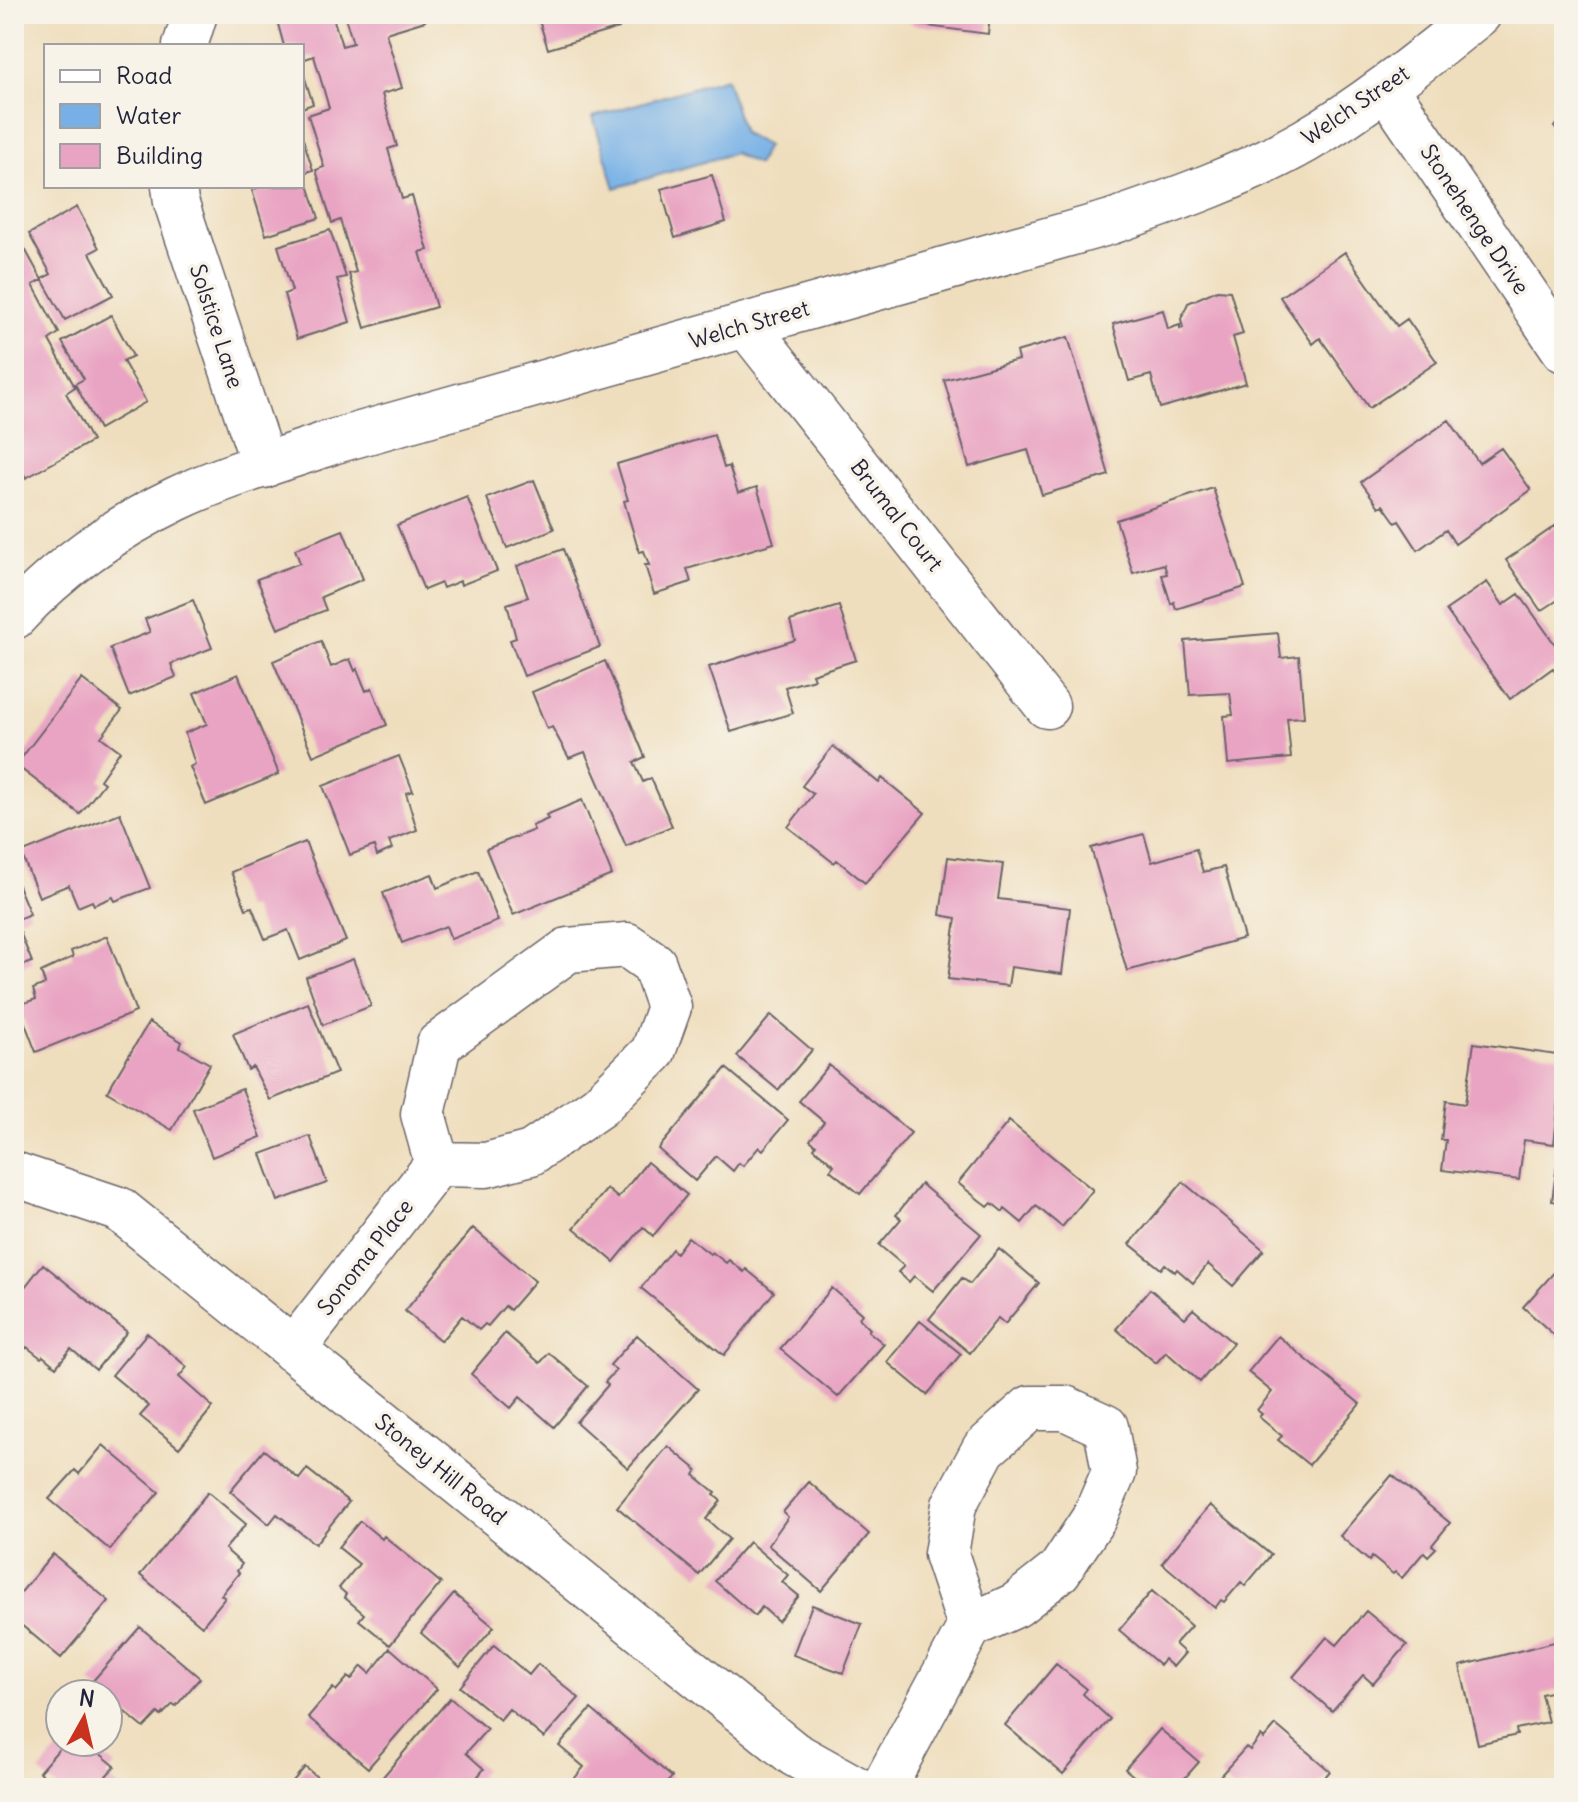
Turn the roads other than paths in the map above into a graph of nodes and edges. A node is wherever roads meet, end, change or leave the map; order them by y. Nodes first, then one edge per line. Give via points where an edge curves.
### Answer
1 (195, 14) edge
2 (1479, 14) edge
3 (186, 44) edge
4 (1386, 88) junction
5 (174, 188) edge
6 (746, 325) junction
7 (1564, 350) edge
8 (264, 466) junction
9 (14, 617) edge
10 (1047, 706) dead end
11 (437, 1164) junction
12 (14, 1174) edge
13 (293, 1350) junction
14 (970, 1626) junction
15 (855, 1788) edge
16 (883, 1788) edge

1 - 3 street
2 - 4 street, Welch Street
4 - 6 street, Welch Street via 1304,141 1209,188 1111,222
4 - 7 street, Stonehenge Drive
5 - 8 street, Solstice Lane
6 - 8 street, Welch Street
6 - 10 street, Brumal Court
8 - 9 street, Welch Street via 177,498 103,540
11 - 11 street via 423,1114 439,1044 568,950 627,945 654,964 669,1007 653,1052 599,1106 531,1153 486,1165
11 - 13 street, Sonoma Place
12 - 13 street, Stoney Hill Road via 119,1209
13 - 15 street, Stoney Hill Road via 794,1754
14 - 14 street via 946,1554 954,1505 984,1449 1030,1408 1065,1408 1106,1427 1114,1472 1094,1518 1059,1571 1016,1605
14 - 16 street

